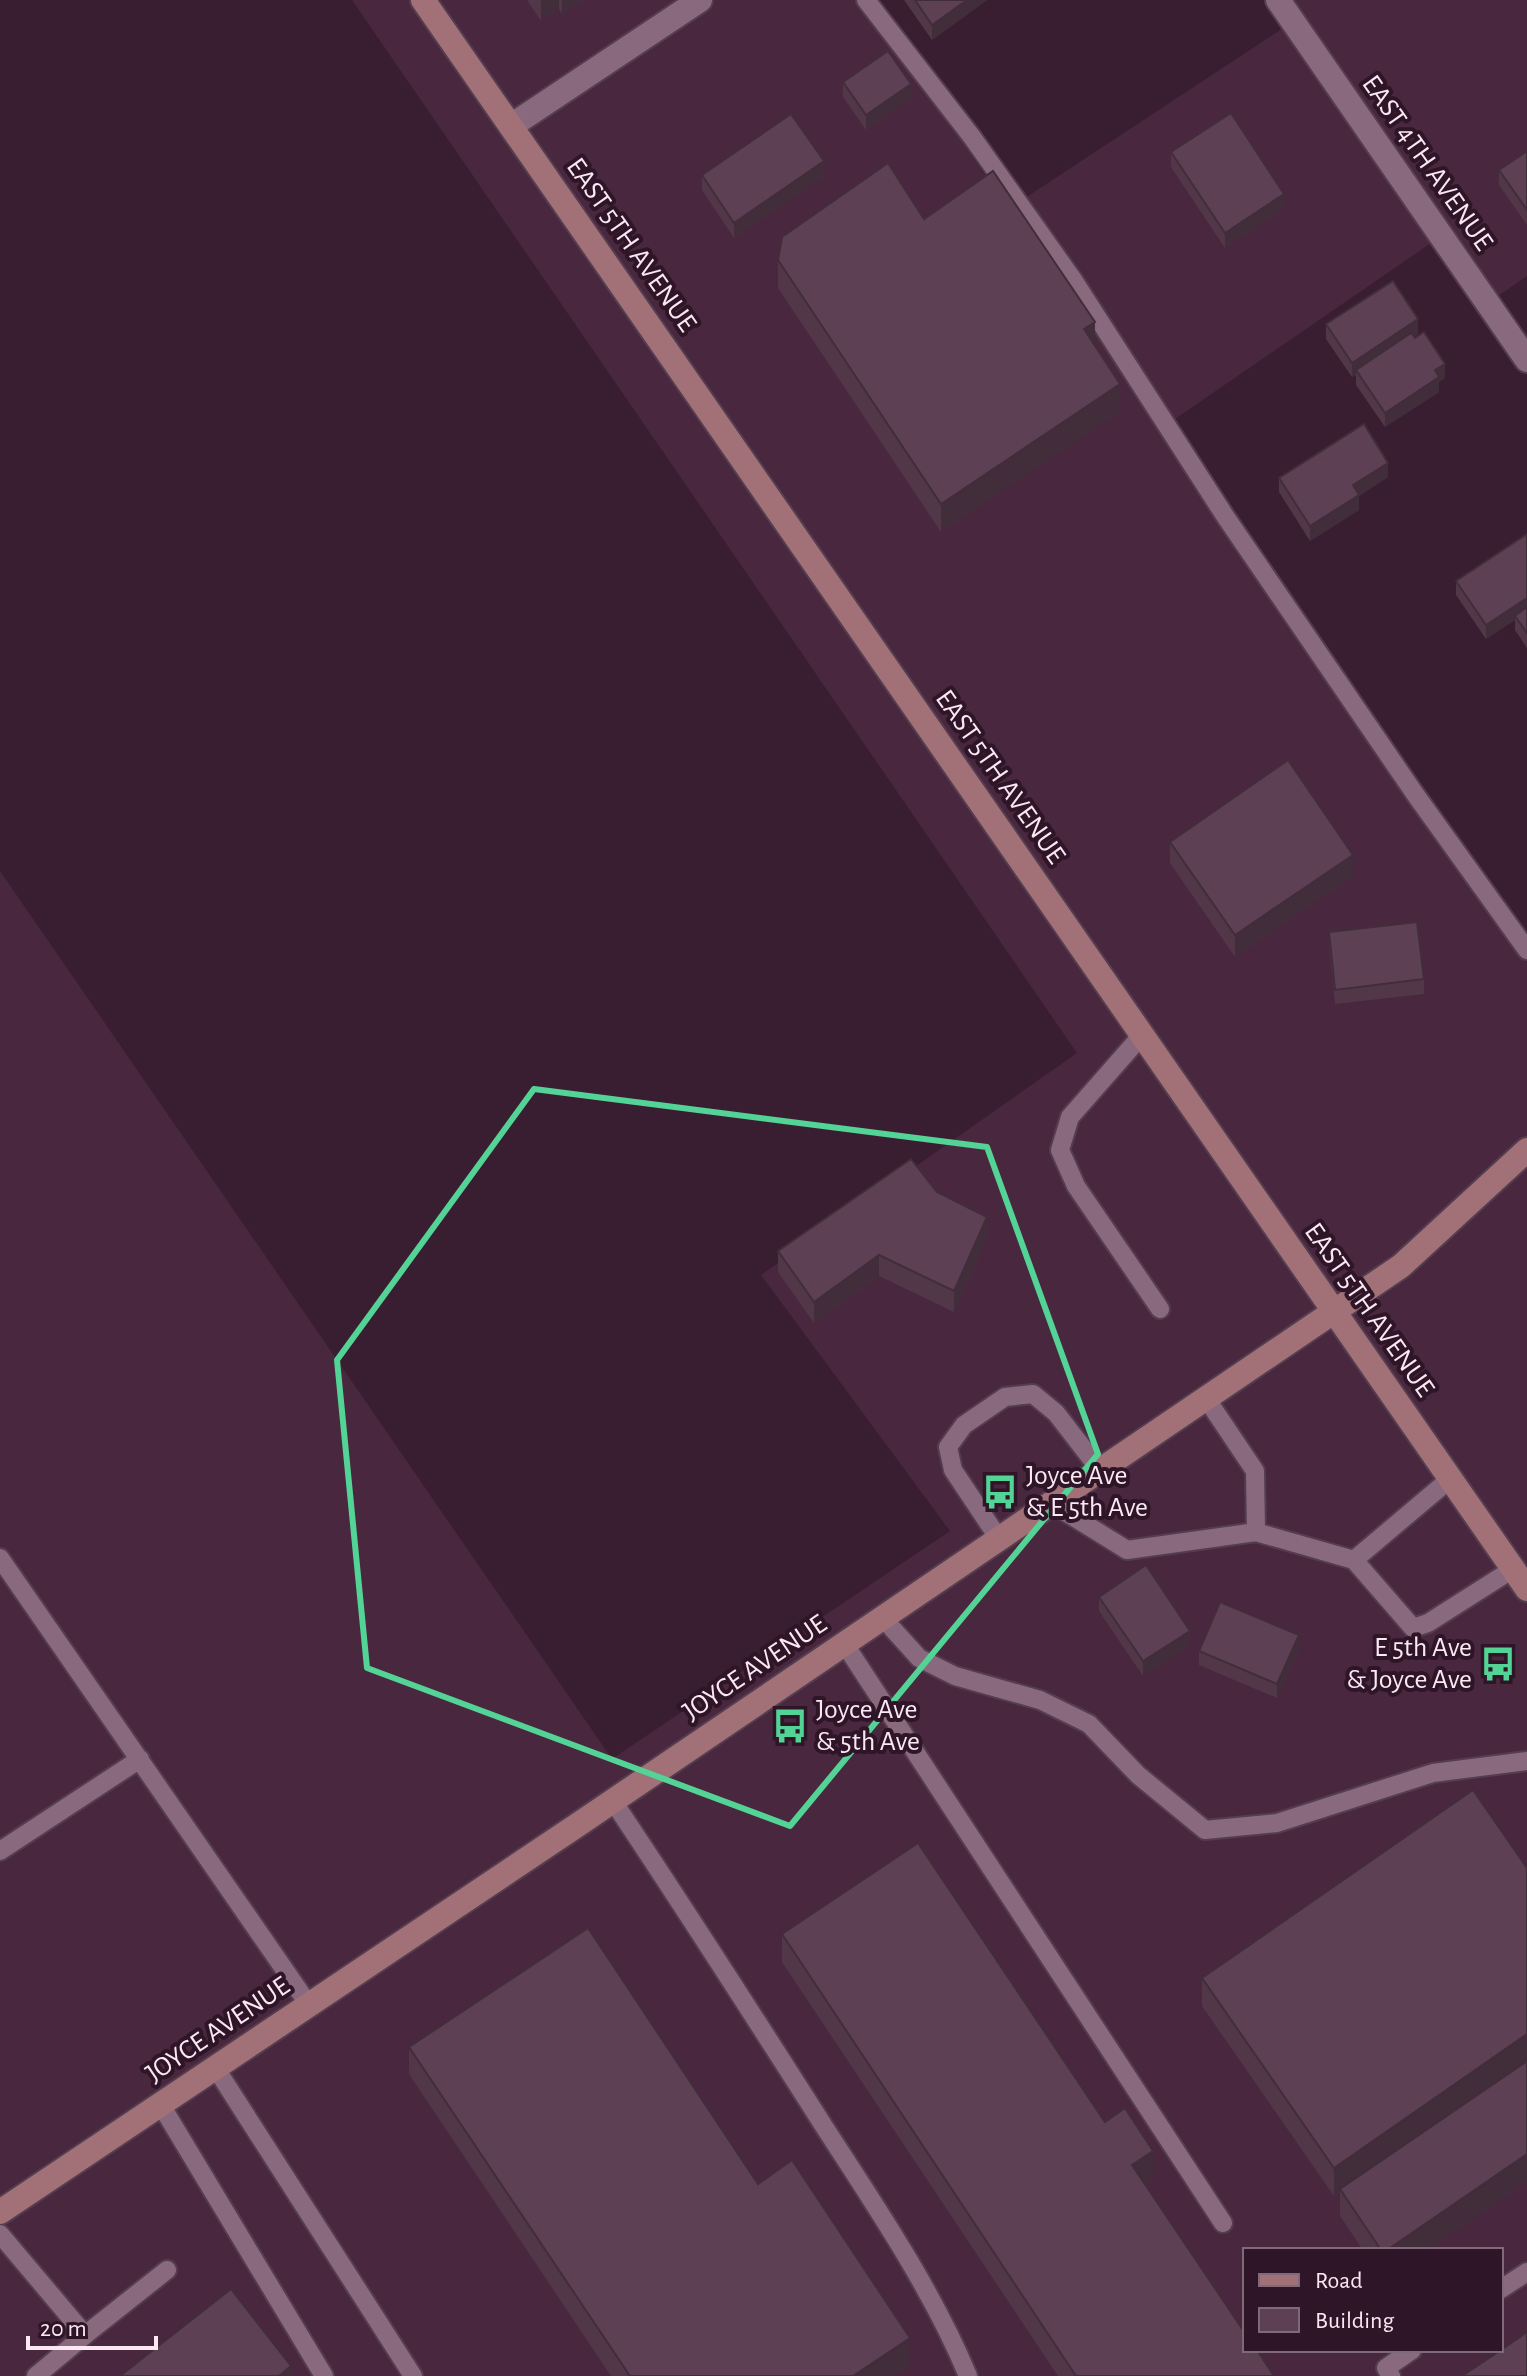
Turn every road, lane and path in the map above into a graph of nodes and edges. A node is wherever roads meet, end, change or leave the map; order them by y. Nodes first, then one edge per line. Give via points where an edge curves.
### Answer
1 (423, 0) edge
2 (700, 0) edge
3 (866, 0) edge
4 (1278, 0) edge
5 (511, 126) junction
6 (1527, 360) edge
7 (1527, 950) edge
8 (1142, 1035) junction
9 (1527, 1150) edge
10 (1160, 1309) dead end
11 (1333, 1312) junction
12 (1206, 1398) junction
13 (1100, 1470) junction
14 (1450, 1479) junction
15 (1051, 1503) junction
16 (1256, 1532) junction
17 (999, 1539) junction
18 (0, 1558) edge
19 (1354, 1560) junction
20 (1520, 1579) edge
21 (882, 1617) junction
22 (844, 1643) junction
23 (140, 1759) junction
24 (1527, 1761) edge
25 (613, 1801) junction
26 (0, 1851) edge
27 (309, 2005) junction
28 (215, 2067) junction
29 (161, 2105) junction
30 (0, 2212) edge
31 (1223, 2223) dead end
32 (0, 2234) edge
33 (167, 2270) dead end
34 (1527, 2272) edge
35 (1503, 2288) edge
36 (85, 2335) junction
37 (1409, 2352) edge
38 (36, 2376) edge
39 (324, 2376) edge
40 (413, 2376) edge
41 (968, 2376) edge
42 (1391, 2376) edge

1 - 5 main road, EAST 5TH AVENUE
2 - 5 street
3 - 7 lane via 1074,281 1225,516
4 - 6 street, EAST 4TH AVENUE
5 - 8 main road, EAST 5TH AVENUE
8 - 10 lane via 1070,1117 1060,1150 1076,1186
8 - 11 main road, EAST 5TH AVENUE
9 - 11 main road, JOYCE AVENUE via 1401,1266
11 - 12 main road, JOYCE AVENUE
11 - 14 main road, EAST 5TH AVENUE
12 - 13 main road, JOYCE AVENUE
12 - 16 lane via 1255,1471
13 - 15 main road, JOYCE AVENUE
13 - 17 lane via 1056,1413 1033,1394 1005,1397 964,1425 948,1447 953,1470
14 - 19 lane
14 - 20 main road, EAST 5TH AVENUE
15 - 16 lane via 1127,1550
15 - 17 main road, JOYCE AVENUE
16 - 19 lane
17 - 21 main road, JOYCE AVENUE
18 - 23 lane
19 - 20 lane via 1413,1628
21 - 22 main road, JOYCE AVENUE
21 - 24 lane via 919,1658 955,1676 1040,1700 1089,1724 1138,1775 1205,1830 1277,1823 1433,1773
22 - 25 main road, JOYCE AVENUE
22 - 31 lane
23 - 26 lane
23 - 27 lane
25 - 27 main road, JOYCE AVENUE
25 - 41 lane via 846,2160 954,2342
27 - 28 main road, JOYCE AVENUE
28 - 29 main road, JOYCE AVENUE
28 - 40 lane
29 - 30 main road, JOYCE AVENUE
29 - 39 lane
32 - 36 lane
33 - 36 lane
34 - 35 lane
36 - 38 lane
37 - 42 lane via 1386,2368

